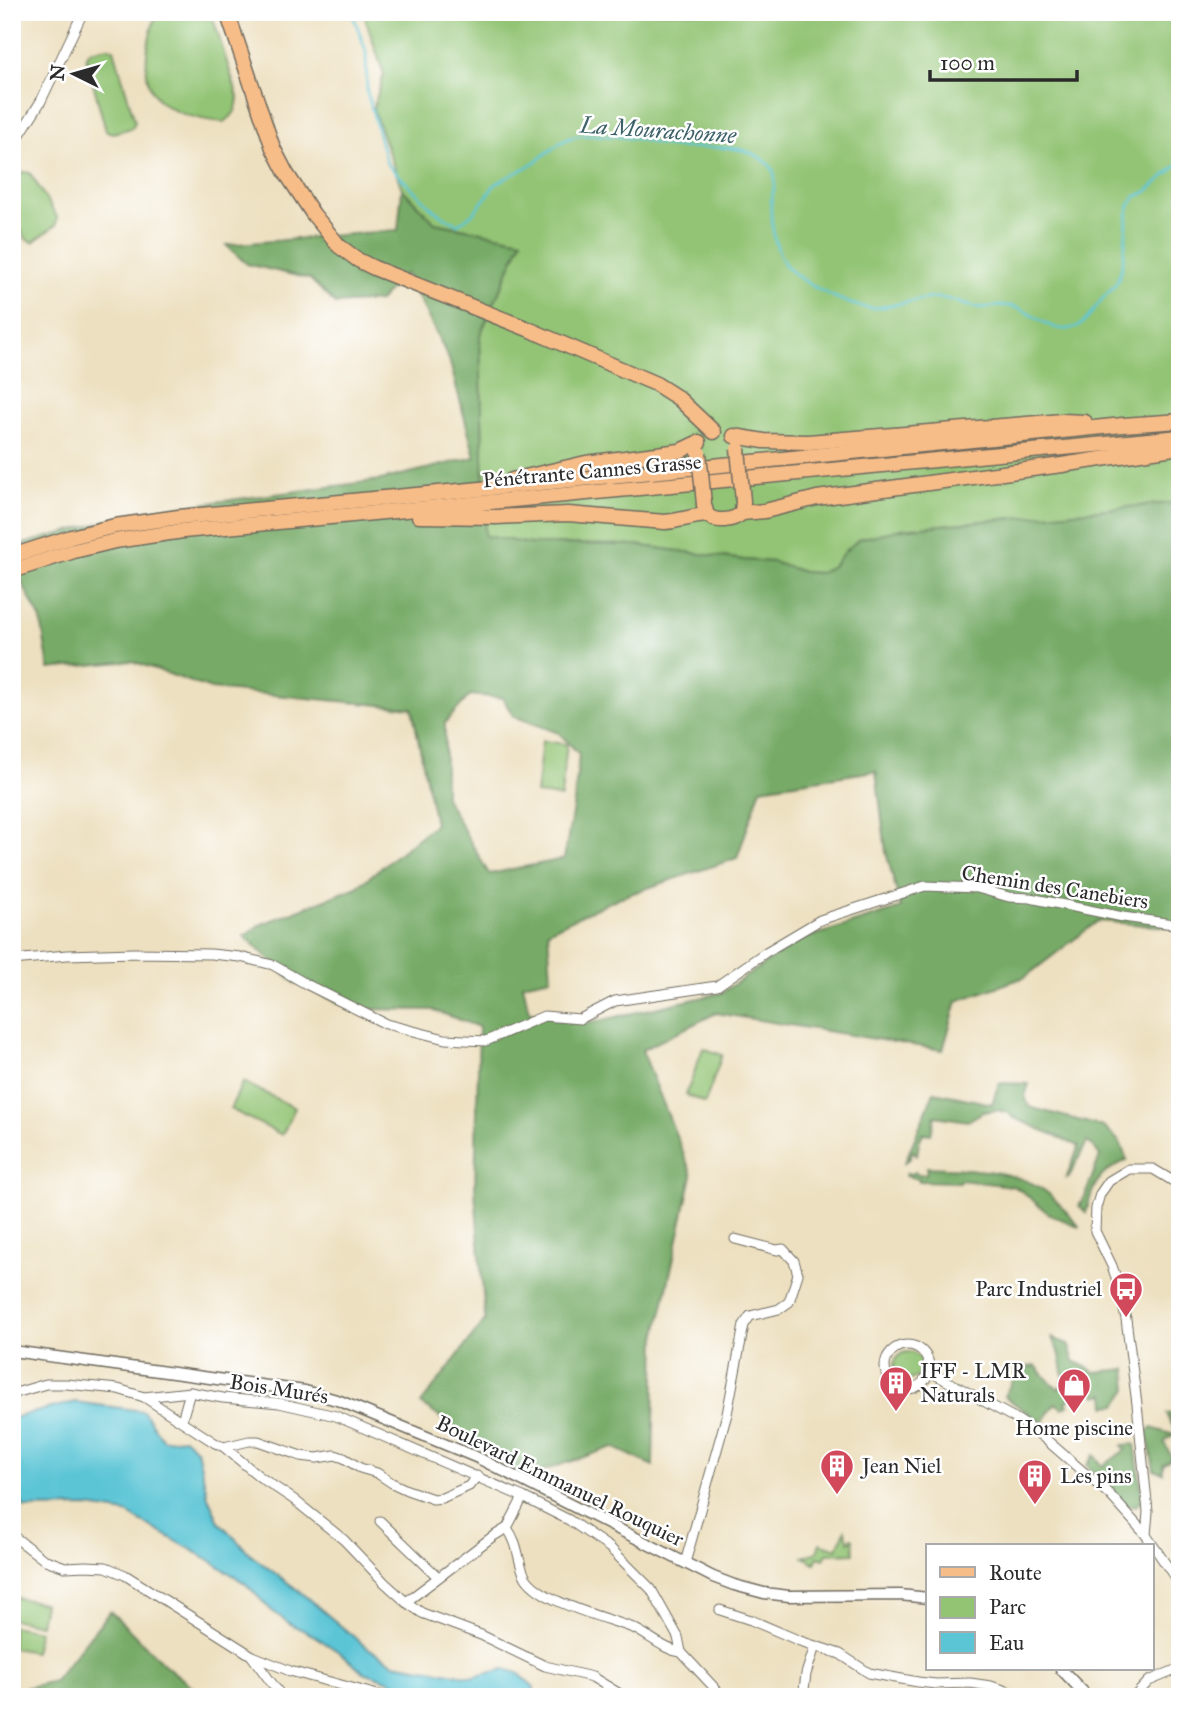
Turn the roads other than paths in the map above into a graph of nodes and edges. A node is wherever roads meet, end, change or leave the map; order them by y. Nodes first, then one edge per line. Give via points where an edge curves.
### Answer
1 (83, 12) edge
2 (227, 12) edge
3 (12, 146) edge
4 (1180, 421) edge
5 (1123, 425) junction
6 (714, 432) junction
7 (1180, 437) edge
8 (736, 442) junction
9 (699, 447) junction
10 (1180, 447) edge
11 (470, 491) junction
12 (743, 507) junction
13 (706, 509) junction
14 (388, 511) junction
15 (12, 555) edge
16 (12, 572) edge
17 (1180, 925) edge
18 (12, 960) edge
19 (1180, 1168) edge
20 (1176, 1185) edge
21 (735, 1239) dead end
22 (12, 1351) edge
23 (929, 1371) junction
24 (190, 1392) junction
25 (12, 1394) edge
26 (144, 1396) junction
27 (182, 1420) junction
28 (224, 1447) junction
29 (477, 1476) junction
30 (523, 1497) junction
31 (380, 1521) dead end
32 (507, 1528) junction
33 (12, 1535) edge
34 (1146, 1535) junction
35 (1152, 1544) edge
36 (1154, 1547) edge
37 (685, 1563) junction
38 (438, 1577) junction
39 (1180, 1586) edge
40 (926, 1598) edge
41 (406, 1602) junction
42 (720, 1610) dead end
43 (815, 1646) junction
44 (681, 1652) junction
45 (251, 1655) junction
46 (1180, 1668) edge
47 (1062, 1670) edge
48 (282, 1697) edge
49 (385, 1697) edge
50 (625, 1697) edge
51 (723, 1697) edge
52 (803, 1697) edge
53 (1014, 1697) edge
54 (1088, 1697) edge
55 (1134, 1697) edge

1 - 3 street via 41,101
2 - 6 main road via 273,148 298,194 339,246 374,268 656,384
4 - 5 main road, Pénétrante Cannes Grasse
5 - 8 main road via 1062,421 807,442
5 - 11 main road, Pénétrante Cannes Grasse
6 - 8 main road via 722,431
6 - 9 main road via 701,436
7 - 14 main road, Pénétrante Cannes Grasse
8 - 12 main road, bridge
9 - 11 main road via 573,466
9 - 13 main road, bridge
10 - 12 main road via 817,498 765,511
11 - 15 main road, Pénétrante Cannes Grasse via 140,522
12 - 13 main road via 734,518 715,520
13 - 14 main road via 696,516 665,522 589,514 426,516
14 - 16 main road, Pénétrante Cannes Grasse via 115,541
17 - 18 street, Chemin des Canebiers via 977,888 925,886 820,920 717,986 615,1001 580,1018 544,1016 486,1041 445,1039 386,1024 273,965 240,957 134,953
19 - 20 street
20 - 34 street via 1153,1169 1129,1169 1108,1181 1096,1208 1095,1231 1112,1266 1126,1319 1148,1512
21 - 37 street via 783,1249 798,1274 789,1302 750,1315 744,1325 727,1414
22 - 37 street, Boulevard Emmanuel Rouquier via 296,1389 340,1401 478,1458
23 - 23 street via 924,1353 907,1345 897,1347 886,1362 890,1381 907,1389 917,1387
23 - 34 street via 1029,1426 1110,1495
24 - 26 street, Bois Murés
24 - 27 street
24 - 29 street, Bois Murés via 279,1403 335,1416
25 - 26 street, Bois Murés via 46,1384 66,1384
26 - 27 street, Bois Murés
27 - 28 street, Bois Murés
28 - 29 street via 258,1441 301,1456 335,1455 433,1499 470,1486
28 - 41 street, Bois Murés via 344,1540
29 - 30 street, Bois Murés
30 - 32 street
30 - 44 street, Bois Murés via 610,1548 651,1589 678,1637
31 - 38 street
32 - 38 street
32 - 44 street, Bois Murés via 525,1576 538,1591
33 - 45 street via 43,1559 65,1567 106,1567 125,1575
34 - 35 street
36 - 39 street
37 - 40 street, Boulevard Emmanuel Rouquier via 764,1593
38 - 41 street
41 - 50 street, Bois Murés via 545,1667 592,1677
42 - 43 street
43 - 52 street
43 - 53 street via 840,1654 869,1672 918,1682 991,1686
44 - 51 street, Bois Murés
45 - 48 street
45 - 49 street via 290,1671
46 - 55 street via 1149,1681
47 - 54 street

